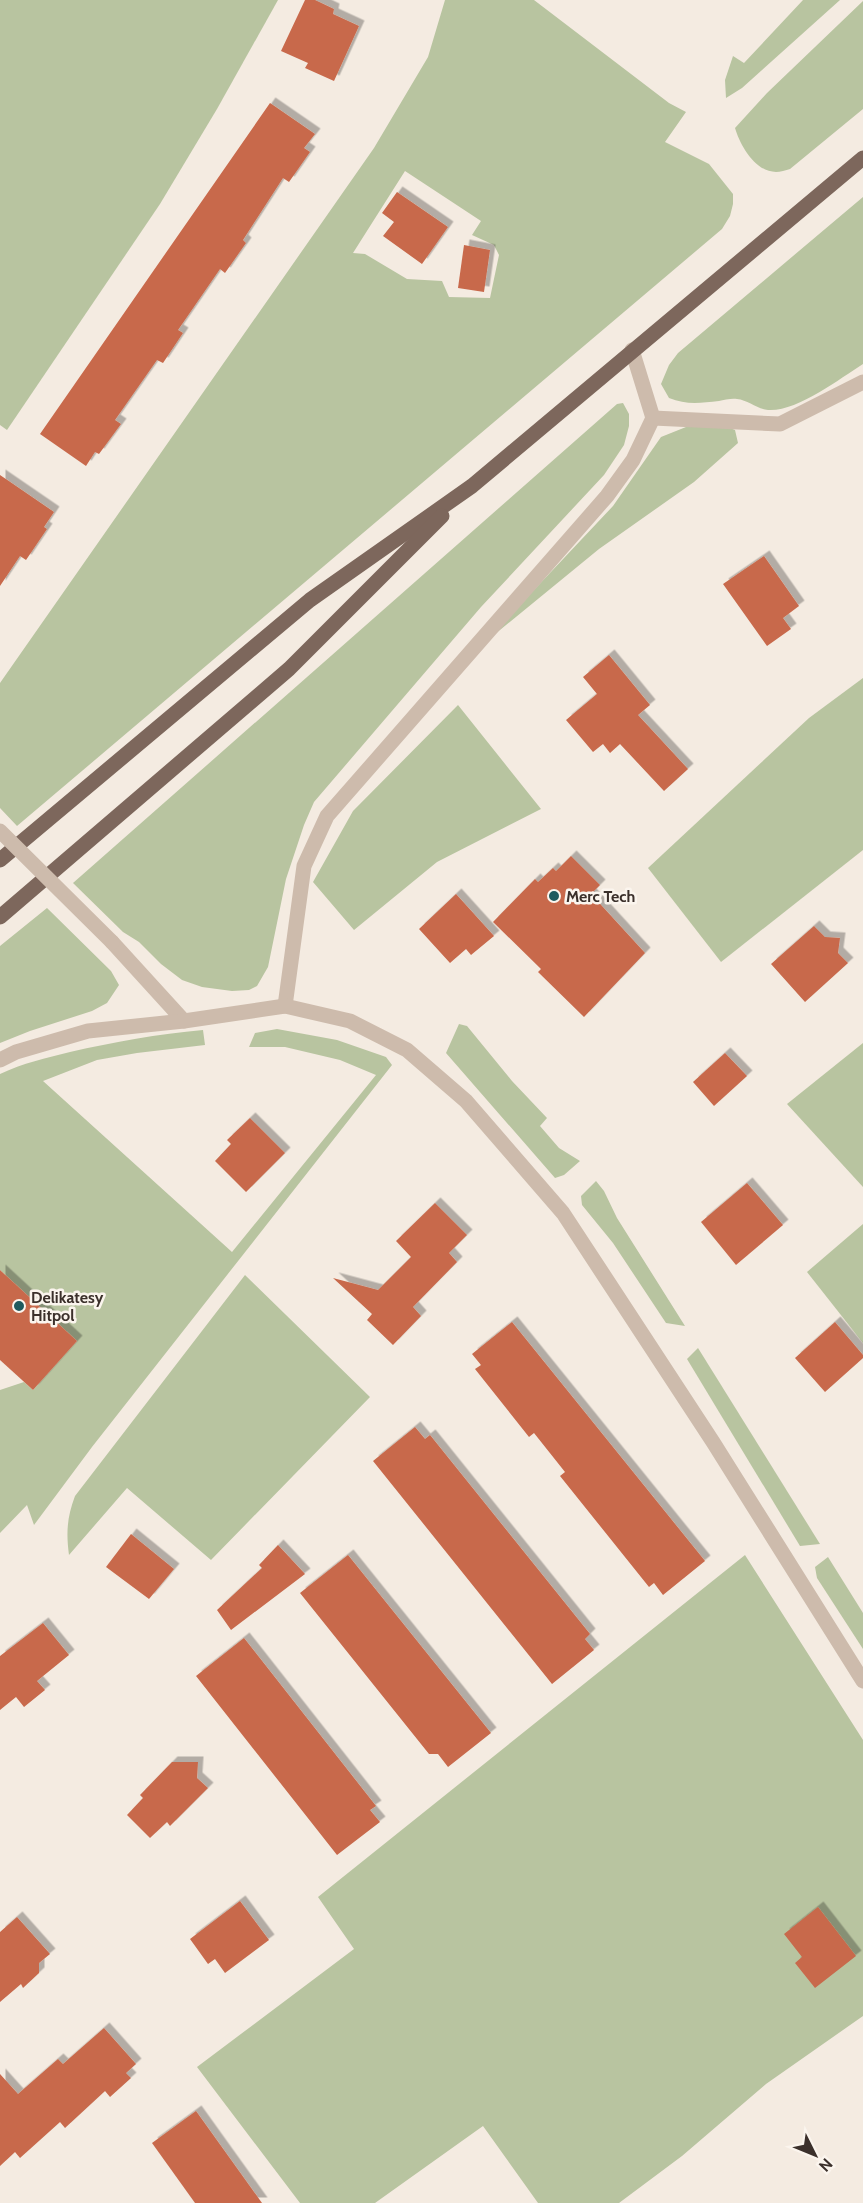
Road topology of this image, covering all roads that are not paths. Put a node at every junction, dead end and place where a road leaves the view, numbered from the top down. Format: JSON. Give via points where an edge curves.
{"nodes":[{"id":1,"x":863,"y":158,"type":"edge"},
{"id":2,"x":632,"y":350,"type":"junction"},
{"id":3,"x":863,"y":382,"type":"edge"},
{"id":4,"x":653,"y":418,"type":"junction"},
{"id":5,"x":471,"y":486,"type":"junction"},
{"id":6,"x":0,"y":831,"type":"edge"},
{"id":7,"x":0,"y":860,"type":"edge"},
{"id":8,"x":0,"y":917,"type":"edge"},
{"id":9,"x":285,"y":1006,"type":"junction"},
{"id":10,"x":184,"y":1021,"type":"junction"},
{"id":11,"x":0,"y":1060,"type":"edge"},
{"id":12,"x":863,"y":1681,"type":"edge"}],
"edges":[{"from":1,"to":2,"type":"main road"},
{"from":2,"to":4,"type":"street"},
{"from":2,"to":5,"type":"main road"},
{"from":3,"to":4,"type":"street","via":[[780,424]]},
{"from":4,"to":9,"type":"street","via":[[633,460],[607,496],[327,816],[304,866]]},
{"from":5,"to":7,"type":"main road","via":[[310,600]]},
{"from":5,"to":8,"type":"main road","via":[[289,669]]},
{"from":6,"to":10,"type":"street","bridge":true,"via":[[112,942]]},
{"from":9,"to":10,"type":"street"},
{"from":9,"to":12,"type":"street","via":[[350,1021],[407,1050],[466,1101],[563,1213]]},
{"from":10,"to":11,"type":"street","via":[[87,1031]]}]}
